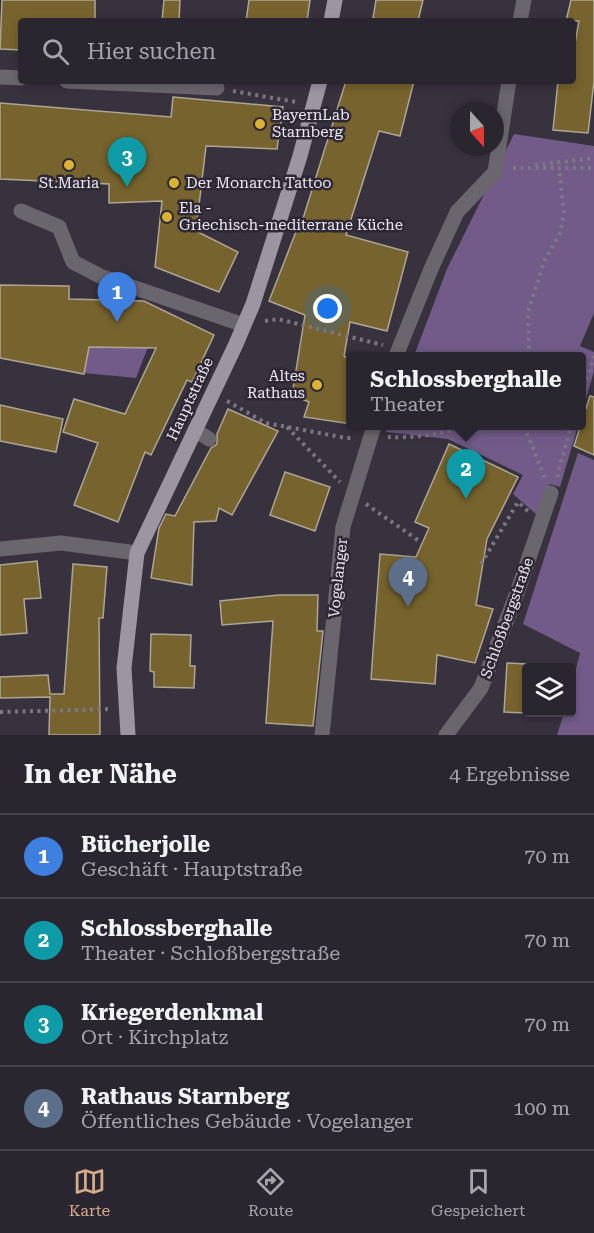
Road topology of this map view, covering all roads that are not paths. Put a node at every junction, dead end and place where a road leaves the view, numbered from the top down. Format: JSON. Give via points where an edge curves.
{"nodes":[{"id":1,"x":335,"y":0,"type":"edge"},
{"id":2,"x":524,"y":0,"type":"edge"},
{"id":3,"x":332,"y":18,"type":"edge"},
{"id":4,"x":521,"y":18,"type":"edge"},
{"id":5,"x":0,"y":77,"type":"edge"},
{"id":6,"x":18,"y":78,"type":"edge"},
{"id":7,"x":131,"y":84,"type":"edge"},
{"id":8,"x":319,"y":84,"type":"edge"},
{"id":9,"x":509,"y":84,"type":"edge"},
{"id":10,"x":217,"y":88,"type":"road end"},
{"id":11,"x":21,"y":211,"type":"dead end"},
{"id":12,"x":244,"y":325,"type":"junction"},
{"id":13,"x":390,"y":351,"type":"edge"},
{"id":14,"x":195,"y":430,"type":"junction"},
{"id":15,"x":373,"y":431,"type":"edge"},
{"id":16,"x":209,"y":439,"type":"dead end"},
{"id":17,"x":552,"y":490,"type":"road end"},
{"id":18,"x":0,"y":549,"type":"edge"},
{"id":19,"x":137,"y":553,"type":"junction"},
{"id":20,"x":128,"y":735,"type":"edge"},
{"id":21,"x":322,"y":735,"type":"edge"},
{"id":22,"x":446,"y":735,"type":"edge"}],
"edges":[{"from":1,"to":3,"type":"main road"},
{"from":2,"to":4,"type":"street"},
{"from":5,"to":6,"type":"street"},
{"from":7,"to":10,"type":"street"},
{"from":8,"to":12,"type":"main road","name":"Hauptstraße","via":[[300,156]]},
{"from":9,"to":13,"type":"street","via":[[495,172],[457,212]]},
{"from":11,"to":12,"type":"street","via":[[59,227],[73,262],[100,276]]},
{"from":12,"to":14,"type":"main road","name":"Hauptstraße"},
{"from":14,"to":16,"type":"street"},
{"from":14,"to":19,"type":"main road","name":"Hauptstraße"},
{"from":15,"to":21,"type":"street","name":"Vogelanger","via":[[343,527]]},
{"from":17,"to":22,"type":"street","name":"Schloßbergstraße","via":[[481,688]]},
{"from":18,"to":19,"type":"street","via":[[61,543]]},
{"from":19,"to":20,"type":"main road","name":"Hauptstraße","via":[[124,668]]}]}
